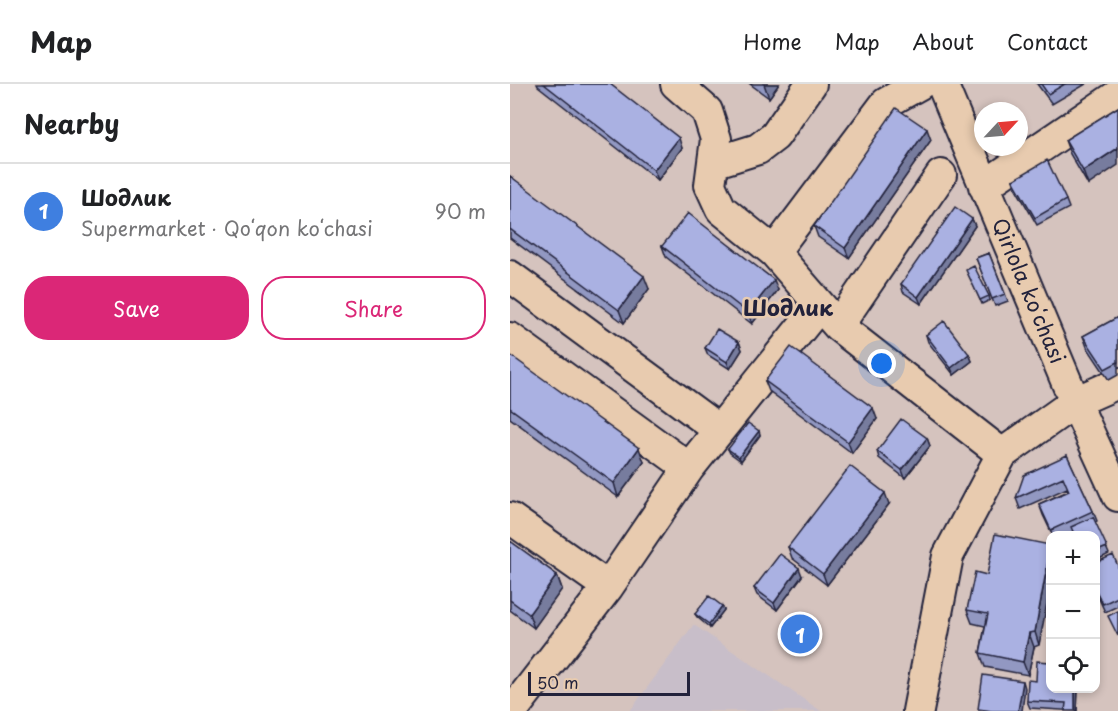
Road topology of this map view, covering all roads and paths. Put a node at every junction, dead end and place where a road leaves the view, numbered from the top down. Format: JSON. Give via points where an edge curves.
{"nodes":[{"id":1,"x":676,"y":84,"type":"edge"},
{"id":2,"x":811,"y":84,"type":"edge"},
{"id":3,"x":920,"y":84,"type":"edge"},
{"id":4,"x":942,"y":84,"type":"edge"},
{"id":5,"x":1118,"y":94,"type":"edge"},
{"id":6,"x":713,"y":163,"type":"junction"},
{"id":7,"x":941,"y":175,"type":"dead end"},
{"id":8,"x":984,"y":186,"type":"junction"},
{"id":9,"x":774,"y":252,"type":"junction"},
{"id":10,"x":510,"y":276,"type":"edge"},
{"id":11,"x":828,"y":316,"type":"junction"},
{"id":12,"x":510,"y":338,"type":"edge"},
{"id":13,"x":1118,"y":383,"type":"edge"},
{"id":14,"x":1075,"y":402,"type":"junction"},
{"id":15,"x":719,"y":430,"type":"junction"},
{"id":16,"x":1002,"y":454,"type":"junction"},
{"id":17,"x":689,"y":468,"type":"junction"},
{"id":18,"x":1118,"y":496,"type":"edge"},
{"id":19,"x":510,"y":518,"type":"edge"},
{"id":20,"x":608,"y":587,"type":"junction"},
{"id":21,"x":511,"y":711,"type":"edge"},
{"id":22,"x":918,"y":711,"type":"edge"}],
"edges":[{"from":1,"to":6,"type":"street","via":[[707,111],[716,139]]},
{"from":2,"to":6,"type":"street","via":[[775,136],[758,149]]},
{"from":3,"to":9,"type":"street","via":[[886,103]]},
{"from":4,"to":8,"type":"street","name":"Qirlola koʻchasi"},
{"from":5,"to":8,"type":"street"},
{"from":6,"to":9,"type":"street","via":[[710,185],[721,209]]},
{"from":7,"to":11,"type":"street"},
{"from":8,"to":14,"type":"street","name":"Qirlola koʻchasi"},
{"from":9,"to":11,"type":"street"},
{"from":10,"to":15,"type":"street"},
{"from":11,"to":15,"type":"street"},
{"from":11,"to":16,"type":"street"},
{"from":12,"to":17,"type":"street"},
{"from":13,"to":14,"type":"street"},
{"from":14,"to":16,"type":"street"},
{"from":14,"to":18,"type":"street","name":"Qirlola koʻchasi"},
{"from":15,"to":17,"type":"street"},
{"from":16,"to":22,"type":"street","via":[[948,556]]},
{"from":17,"to":20,"type":"street"},
{"from":19,"to":20,"type":"street"},
{"from":20,"to":21,"type":"street"}]}
